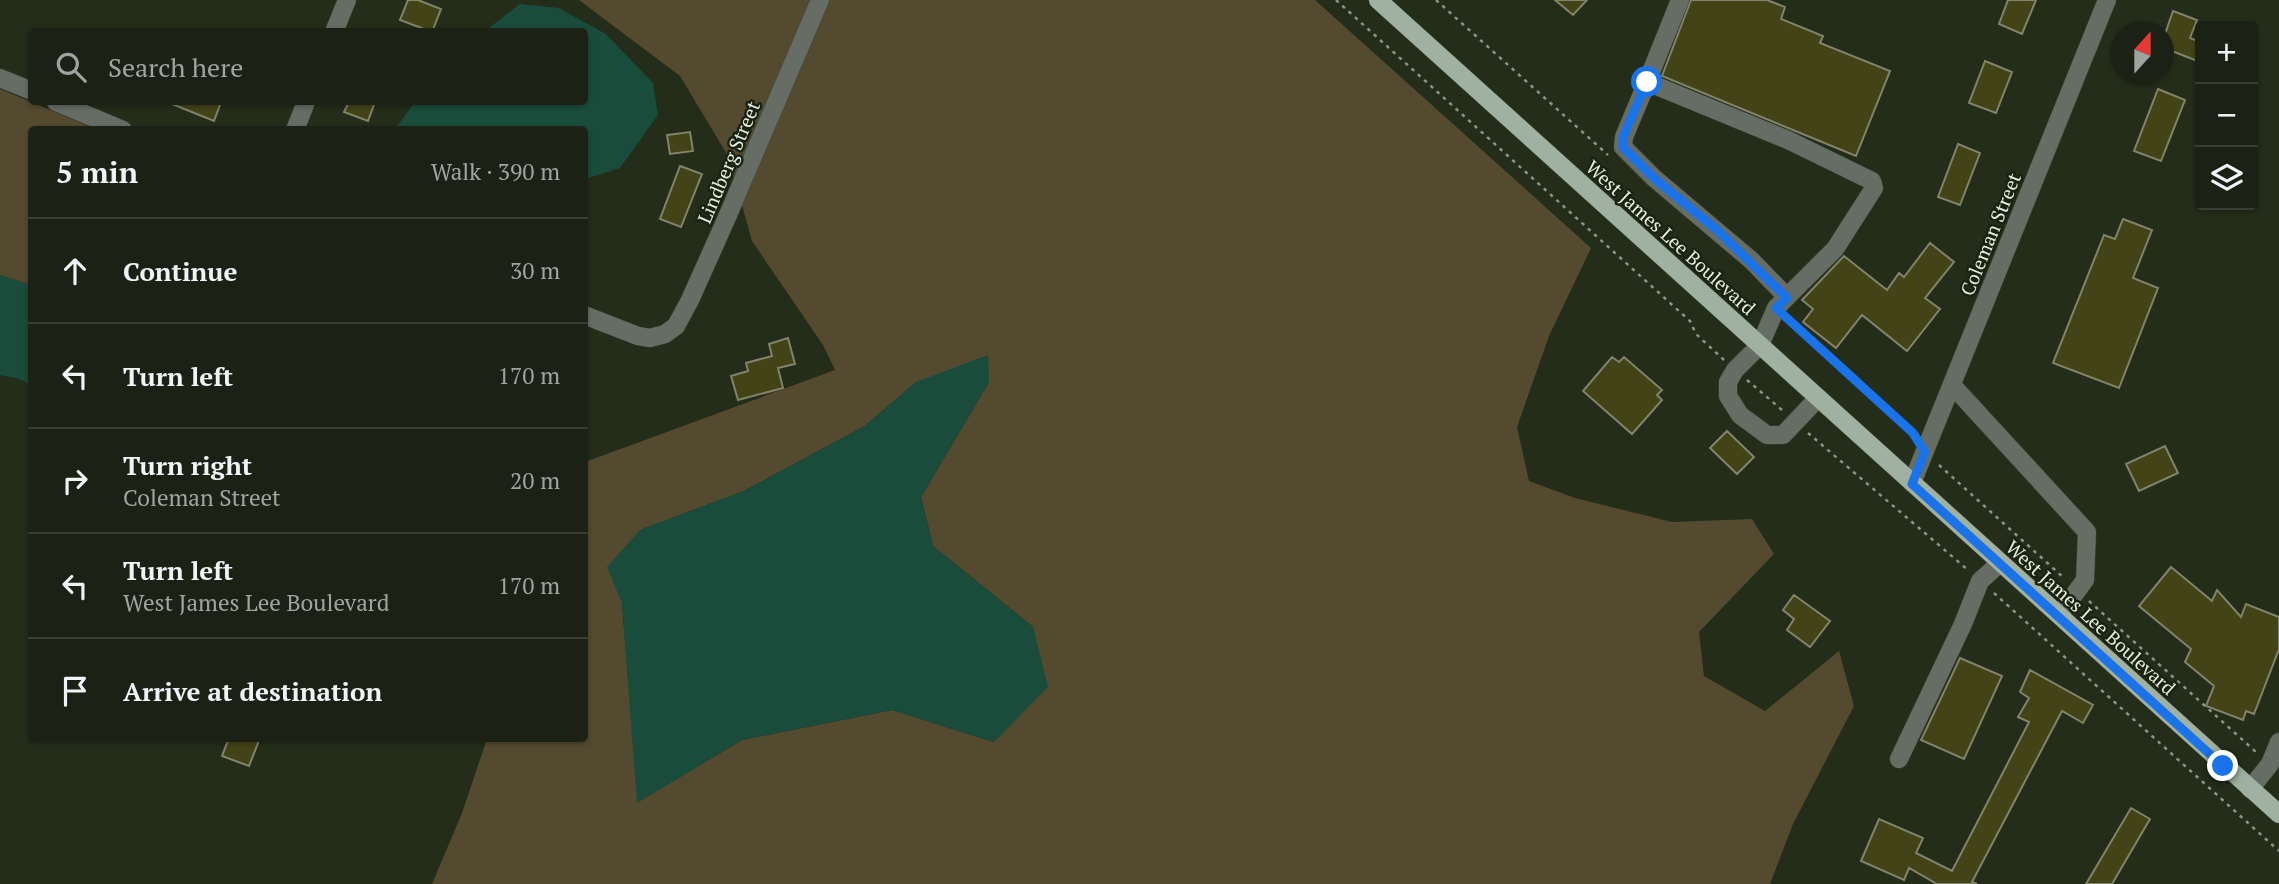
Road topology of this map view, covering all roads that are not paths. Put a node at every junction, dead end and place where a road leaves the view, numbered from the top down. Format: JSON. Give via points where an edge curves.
{"nodes":[{"id":1,"x":347,"y":0,"type":"edge"},
{"id":2,"x":820,"y":0,"type":"edge"},
{"id":3,"x":1378,"y":0,"type":"edge"},
{"id":4,"x":1680,"y":0,"type":"edge"},
{"id":5,"x":2107,"y":0,"type":"edge"},
{"id":6,"x":336,"y":28,"type":"edge"},
{"id":7,"x":0,"y":78,"type":"edge"},
{"id":8,"x":1647,"y":82,"type":"junction"},
{"id":9,"x":28,"y":89,"type":"edge"},
{"id":10,"x":63,"y":105,"type":"edge"},
{"id":11,"x":305,"y":105,"type":"edge"},
{"id":12,"x":113,"y":126,"type":"edge"},
{"id":13,"x":297,"y":126,"type":"edge"},
{"id":14,"x":1782,"y":303,"type":"junction"},
{"id":15,"x":588,"y":317,"type":"edge"},
{"id":16,"x":1760,"y":345,"type":"junction"},
{"id":17,"x":1952,"y":385,"type":"junction"},
{"id":18,"x":1818,"y":398,"type":"junction"},
{"id":19,"x":1912,"y":484,"type":"junction"},
{"id":20,"x":2000,"y":563,"type":"junction"},
{"id":21,"x":2059,"y":615,"type":"junction"},
{"id":22,"x":2279,"y":742,"type":"edge"},
{"id":23,"x":1899,"y":759,"type":"dead end"},
{"id":24,"x":2250,"y":789,"type":"junction"},
{"id":25,"x":2279,"y":814,"type":"edge"}],
"edges":[{"from":1,"to":6,"type":"street"},
{"from":2,"to":15,"type":"street","name":"Lindberg Street","via":[[676,326],[650,338]]},
{"from":3,"to":16,"type":"main road","name":"West James Lee Boulevard"},
{"from":4,"to":8,"type":"street"},
{"from":5,"to":17,"type":"street","name":"Coleman Street"},
{"from":7,"to":9,"type":"street"},
{"from":8,"to":14,"type":"street","via":[[1623,147],[1742,253]]},
{"from":8,"to":14,"type":"street","via":[[1788,140],[1872,181],[1874,188],[1835,248]]},
{"from":10,"to":12,"type":"street"},
{"from":11,"to":13,"type":"street"},
{"from":14,"to":16,"type":"street"},
{"from":16,"to":18,"type":"main road","name":"West James Lee Boulevard"},
{"from":16,"to":18,"type":"street","via":[[1728,382],[1728,396],[1740,415],[1768,435],[1783,435]]},
{"from":17,"to":19,"type":"street","name":"Coleman Street"},
{"from":17,"to":21,"type":"street","via":[[2087,532],[2085,580]]},
{"from":18,"to":19,"type":"main road","name":"West James Lee Boulevard"},
{"from":19,"to":20,"type":"main road","name":"West James Lee Boulevard"},
{"from":20,"to":21,"type":"main road","name":"West James Lee Boulevard"},
{"from":20,"to":23,"type":"street","via":[[1980,581]]},
{"from":21,"to":24,"type":"main road","name":"West James Lee Boulevard"},
{"from":22,"to":24,"type":"street","via":[[2270,765]]},
{"from":24,"to":25,"type":"main road","name":"West James Lee Boulevard"}]}
